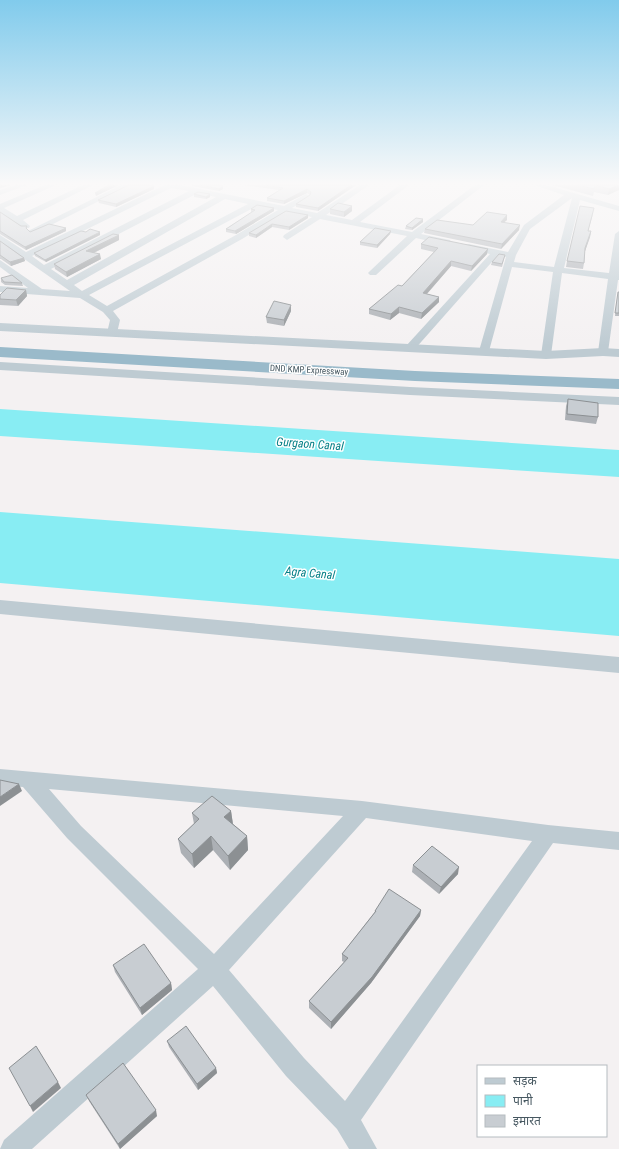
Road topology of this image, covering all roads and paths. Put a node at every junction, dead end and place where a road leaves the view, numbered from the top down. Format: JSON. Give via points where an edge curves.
{"nodes":[{"id":1,"x":1,"y":239,"type":"edge"},
{"id":2,"x":39,"y":239,"type":"edge"},
{"id":3,"x":103,"y":239,"type":"edge"},
{"id":4,"x":148,"y":239,"type":"edge"},
{"id":5,"x":189,"y":239,"type":"edge"},
{"id":6,"x":236,"y":239,"type":"edge"},
{"id":7,"x":410,"y":239,"type":"edge"},
{"id":8,"x":431,"y":239,"type":"edge"},
{"id":9,"x":521,"y":239,"type":"edge"},
{"id":10,"x":565,"y":239,"type":"edge"},
{"id":11,"x":619,"y":239,"type":"edge"},
{"id":12,"x":496,"y":252,"type":"junction"},
{"id":13,"x":26,"y":255,"type":"junction"},
{"id":14,"x":509,"y":260,"type":"junction"},
{"id":15,"x":0,"y":263,"type":"edge"},
{"id":16,"x":45,"y":268,"type":"junction"},
{"id":17,"x":558,"y":271,"type":"junction"},
{"id":18,"x":373,"y":273,"type":"dead end"},
{"id":19,"x":616,"y":277,"type":"edge"},
{"id":20,"x":68,"y":284,"type":"junction"},
{"id":21,"x":0,"y":289,"type":"edge"},
{"id":22,"x":38,"y":292,"type":"junction"},
{"id":23,"x":82,"y":295,"type":"junction"},
{"id":24,"x":107,"y":310,"type":"junction"},
{"id":25,"x":0,"y":327,"type":"edge"},
{"id":26,"x":112,"y":333,"type":"junction"},
{"id":27,"x":0,"y":340,"type":"edge"},
{"id":28,"x":410,"y":348,"type":"junction"},
{"id":29,"x":484,"y":351,"type":"junction"},
{"id":30,"x":0,"y":352,"type":"edge"},
{"id":31,"x":603,"y":352,"type":"junction"},
{"id":32,"x":619,"y":353,"type":"edge"},
{"id":33,"x":546,"y":354,"type":"junction"},
{"id":34,"x":0,"y":366,"type":"edge"},
{"id":35,"x":619,"y":370,"type":"edge"},
{"id":36,"x":619,"y":384,"type":"edge"},
{"id":37,"x":619,"y":401,"type":"edge"},
{"id":38,"x":0,"y":607,"type":"edge"},
{"id":39,"x":619,"y":665,"type":"edge"},
{"id":40,"x":0,"y":777,"type":"edge"},
{"id":41,"x":28,"y":780,"type":"junction"},
{"id":42,"x":362,"y":809,"type":"junction"},
{"id":43,"x":548,"y":834,"type":"junction"},
{"id":44,"x":619,"y":841,"type":"edge"},
{"id":45,"x":214,"y":970,"type":"junction"},
{"id":46,"x":346,"y":1120,"type":"junction"},
{"id":47,"x":13,"y":1149,"type":"edge"},
{"id":48,"x":364,"y":1149,"type":"edge"}],
"edges":[{"from":1,"to":13,"type":"street"},
{"from":2,"to":13,"type":"street"},
{"from":3,"to":16,"type":"street"},
{"from":4,"to":20,"type":"street"},
{"from":5,"to":23,"type":"street"},
{"from":6,"to":24,"type":"street"},
{"from":7,"to":18,"type":"street"},
{"from":8,"to":12,"type":"street"},
{"from":9,"to":14,"type":"street"},
{"from":10,"to":17,"type":"street"},
{"from":11,"to":19,"type":"street"},
{"from":12,"to":14,"type":"street"},
{"from":12,"to":28,"type":"street"},
{"from":13,"to":16,"type":"street"},
{"from":14,"to":17,"type":"street"},
{"from":14,"to":29,"type":"street"},
{"from":15,"to":22,"type":"street"},
{"from":16,"to":20,"type":"street"},
{"from":17,"to":19,"type":"street"},
{"from":17,"to":33,"type":"street"},
{"from":19,"to":31,"type":"street"},
{"from":20,"to":23,"type":"street"},
{"from":21,"to":22,"type":"street"},
{"from":22,"to":23,"type":"street"},
{"from":23,"to":24,"type":"street"},
{"from":24,"to":26,"type":"street","via":[[115,320]]},
{"from":25,"to":26,"type":"street"},
{"from":26,"to":28,"type":"street"},
{"from":27,"to":35,"type":"highway","name":"DND KMP Expressway","via":[[418,363]]},
{"from":28,"to":29,"type":"street"},
{"from":29,"to":33,"type":"street"},
{"from":30,"to":36,"type":"highway","name":"DND KMP Expressway","via":[[414,376]]},
{"from":31,"to":32,"type":"street"},
{"from":31,"to":33,"type":"street"},
{"from":34,"to":37,"type":"street"},
{"from":38,"to":39,"type":"street"},
{"from":40,"to":41,"type":"street"},
{"from":41,"to":42,"type":"street"},
{"from":41,"to":45,"type":"street","via":[[74,832]]},
{"from":42,"to":43,"type":"street"},
{"from":42,"to":45,"type":"street"},
{"from":43,"to":44,"type":"street"},
{"from":43,"to":46,"type":"street"},
{"from":45,"to":46,"type":"street","via":[[295,1067]]},
{"from":45,"to":47,"type":"street"},
{"from":46,"to":48,"type":"street"}]}
